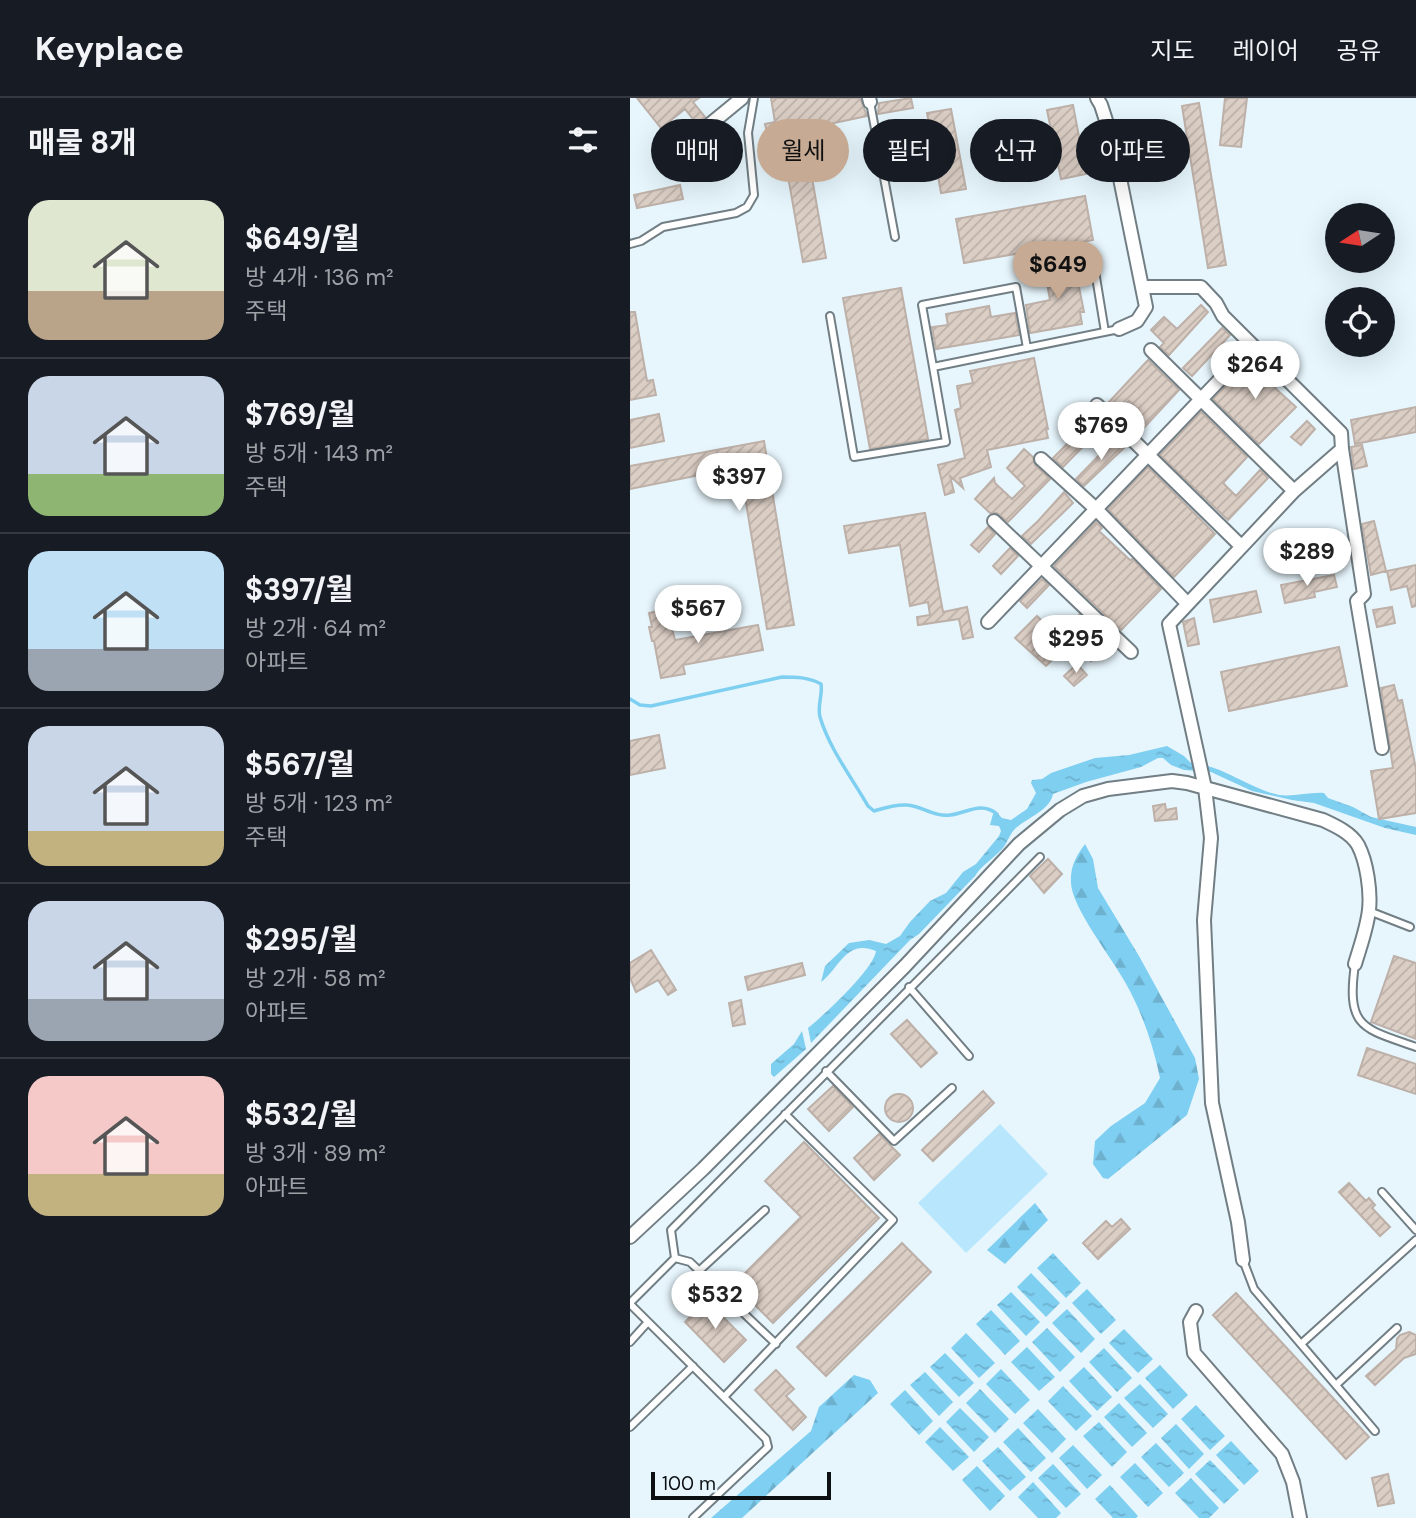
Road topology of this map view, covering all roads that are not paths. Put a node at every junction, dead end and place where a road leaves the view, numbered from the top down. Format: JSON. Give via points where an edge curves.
{"nodes":[{"id":1,"x":742,"y":98,"type":"edge"},
{"id":2,"x":754,"y":98,"type":"edge"},
{"id":3,"x":1097,"y":98,"type":"edge"},
{"id":4,"x":869,"y":100,"type":"edge"},
{"id":5,"x":716,"y":119,"type":"edge"},
{"id":6,"x":895,"y":237,"type":"dead end"},
{"id":7,"x":630,"y":244,"type":"edge"},
{"id":8,"x":1095,"y":271,"type":"dead end"},
{"id":9,"x":1143,"y":287,"type":"junction"},
{"id":10,"x":830,"y":316,"type":"dead end"},
{"id":11,"x":1119,"y":329,"type":"joint"},
{"id":12,"x":1105,"y":332,"type":"junction"},
{"id":13,"x":1252,"y":346,"type":"junction"},
{"id":14,"x":1027,"y":348,"type":"junction"},
{"id":15,"x":1151,"y":350,"type":"dead end"},
{"id":16,"x":933,"y":367,"type":"junction"},
{"id":17,"x":1201,"y":401,"type":"junction"},
{"id":18,"x":1097,"y":405,"type":"dead end"},
{"id":19,"x":1342,"y":449,"type":"junction"},
{"id":20,"x":1147,"y":455,"type":"junction"},
{"id":21,"x":1041,"y":459,"type":"dead end"},
{"id":22,"x":1294,"y":491,"type":"junction"},
{"id":23,"x":1096,"y":509,"type":"junction"},
{"id":24,"x":994,"y":522,"type":"dead end"},
{"id":25,"x":1241,"y":546,"type":"junction"},
{"id":26,"x":1043,"y":566,"type":"junction"},
{"id":27,"x":1187,"y":603,"type":"junction"},
{"id":28,"x":988,"y":622,"type":"dead end"},
{"id":29,"x":1131,"y":652,"type":"dead end"},
{"id":30,"x":1382,"y":748,"type":"dead end"},
{"id":31,"x":1205,"y":788,"type":"junction"},
{"id":32,"x":1040,"y":857,"type":"dead end"},
{"id":33,"x":1369,"y":912,"type":"junction"},
{"id":34,"x":1410,"y":927,"type":"dead end"},
{"id":35,"x":1355,"y":964,"type":"joint"},
{"id":36,"x":909,"y":987,"type":"junction"},
{"id":37,"x":1416,"y":1047,"type":"edge"},
{"id":38,"x":969,"y":1056,"type":"dead end"},
{"id":39,"x":826,"y":1071,"type":"junction"},
{"id":40,"x":952,"y":1088,"type":"dead end"},
{"id":41,"x":785,"y":1114,"type":"junction"},
{"id":42,"x":1382,"y":1192,"type":"dead end"},
{"id":43,"x":765,"y":1210,"type":"dead end"},
{"id":44,"x":1416,"y":1230,"type":"edge"},
{"id":45,"x":630,"y":1237,"type":"edge"},
{"id":46,"x":1416,"y":1240,"type":"edge"},
{"id":47,"x":675,"y":1258,"type":"junction"},
{"id":48,"x":1243,"y":1261,"type":"joint"},
{"id":49,"x":699,"y":1271,"type":"junction"},
{"id":50,"x":630,"y":1304,"type":"edge"},
{"id":51,"x":1196,"y":1311,"type":"dead end"},
{"id":52,"x":648,"y":1322,"type":"junction"},
{"id":53,"x":1397,"y":1328,"type":"dead end"},
{"id":54,"x":630,"y":1342,"type":"edge"},
{"id":55,"x":776,"y":1344,"type":"junction"},
{"id":56,"x":1301,"y":1344,"type":"junction"},
{"id":57,"x":693,"y":1366,"type":"junction"},
{"id":58,"x":1336,"y":1385,"type":"junction"},
{"id":59,"x":724,"y":1397,"type":"junction"},
{"id":60,"x":630,"y":1427,"type":"edge"},
{"id":61,"x":1375,"y":1431,"type":"dead end"},
{"id":62,"x":693,"y":1518,"type":"edge"},
{"id":63,"x":1300,"y":1518,"type":"edge"}],
"edges":[{"from":1,"to":5,"type":"street"},
{"from":2,"to":7,"type":"lane","via":[[748,132],[754,195],[747,207],[663,227]]},
{"from":3,"to":9,"type":"street","via":[[1112,139]]},
{"from":4,"to":6,"type":"lane"},
{"from":8,"to":12,"type":"lane"},
{"from":9,"to":11,"type":"street","via":[[1146,307],[1137,321]]},
{"from":9,"to":13,"type":"street","via":[[1201,287]]},
{"from":10,"to":16,"type":"lane","via":[[854,457],[946,442]]},
{"from":11,"to":12,"type":"lane"},
{"from":12,"to":14,"type":"lane"},
{"from":13,"to":17,"type":"street"},
{"from":13,"to":19,"type":"street","via":[[1341,433]]},
{"from":14,"to":16,"type":"lane"},
{"from":14,"to":16,"type":"lane","via":[[1016,287],[922,305]]},
{"from":15,"to":17,"type":"street"},
{"from":17,"to":20,"type":"street"},
{"from":17,"to":22,"type":"street"},
{"from":18,"to":20,"type":"street"},
{"from":19,"to":22,"type":"street"},
{"from":19,"to":30,"type":"street","via":[[1364,594],[1357,601]]},
{"from":20,"to":23,"type":"street"},
{"from":20,"to":25,"type":"street"},
{"from":21,"to":23,"type":"street"},
{"from":22,"to":25,"type":"street"},
{"from":23,"to":26,"type":"street"},
{"from":23,"to":27,"type":"street"},
{"from":24,"to":26,"type":"street"},
{"from":25,"to":27,"type":"street"},
{"from":26,"to":28,"type":"street"},
{"from":26,"to":29,"type":"street"},
{"from":27,"to":31,"type":"street","via":[[1170,624]]},
{"from":31,"to":33,"type":"street","via":[[1342,829],[1358,844]]},
{"from":31,"to":45,"type":"street","via":[[1172,781],[1108,789],[1083,796],[1060,810],[1018,844],[905,967]]},
{"from":31,"to":48,"type":"street","via":[[1211,838],[1204,920],[1212,1103]]},
{"from":32,"to":36,"type":"lane"},
{"from":33,"to":34,"type":"lane"},
{"from":33,"to":35,"type":"street"},
{"from":35,"to":37,"type":"lane","via":[[1359,1021],[1369,1030]]},
{"from":36,"to":38,"type":"lane"},
{"from":36,"to":39,"type":"lane"},
{"from":39,"to":40,"type":"lane","via":[[894,1141]]},
{"from":39,"to":41,"type":"lane"},
{"from":41,"to":47,"type":"lane","via":[[671,1230]]},
{"from":41,"to":55,"type":"lane","via":[[893,1220]]},
{"from":42,"to":44,"type":"lane"},
{"from":43,"to":49,"type":"lane"},
{"from":46,"to":56,"type":"lane"},
{"from":47,"to":49,"type":"lane","via":[[690,1262]]},
{"from":47,"to":50,"type":"lane"},
{"from":48,"to":56,"type":"lane","via":[[1254,1289]]},
{"from":49,"to":55,"type":"lane"},
{"from":50,"to":52,"type":"lane"},
{"from":51,"to":63,"type":"street","via":[[1190,1322],[1194,1353],[1282,1454]]},
{"from":52,"to":54,"type":"lane"},
{"from":52,"to":57,"type":"lane"},
{"from":53,"to":58,"type":"lane"},
{"from":55,"to":59,"type":"lane"},
{"from":56,"to":58,"type":"lane"},
{"from":57,"to":59,"type":"lane"},
{"from":57,"to":60,"type":"lane"},
{"from":58,"to":61,"type":"lane"},
{"from":59,"to":62,"type":"lane","via":[[766,1439],[768,1447]]}]}
